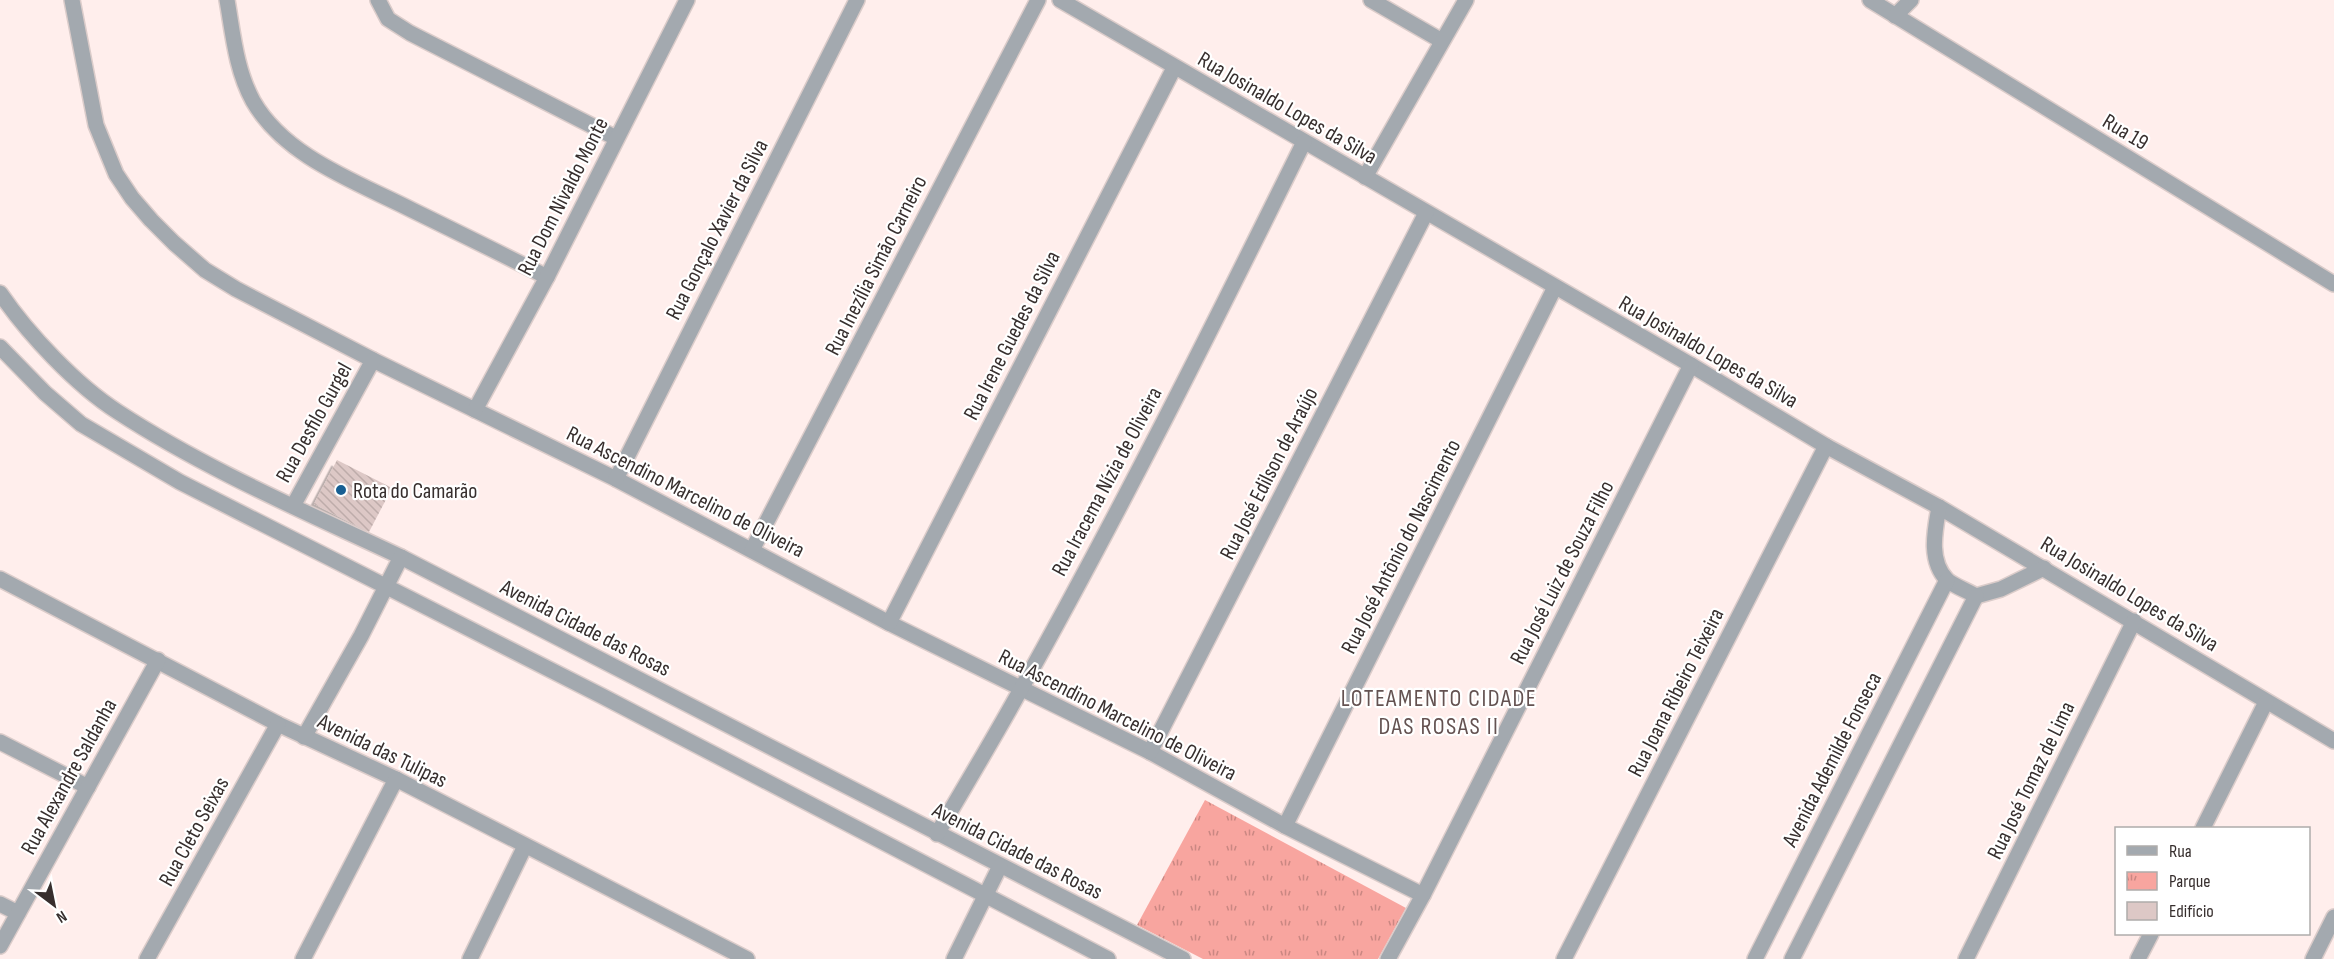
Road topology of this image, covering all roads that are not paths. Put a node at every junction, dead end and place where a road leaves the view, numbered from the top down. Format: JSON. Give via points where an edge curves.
{"nodes":[{"id":1,"x":72,"y":0,"type":"edge"},
{"id":2,"x":227,"y":0,"type":"edge"},
{"id":3,"x":378,"y":0,"type":"edge"},
{"id":4,"x":686,"y":0,"type":"edge"},
{"id":5,"x":857,"y":0,"type":"edge"},
{"id":6,"x":1038,"y":0,"type":"edge"},
{"id":7,"x":1060,"y":0,"type":"edge"},
{"id":8,"x":1371,"y":0,"type":"edge"},
{"id":9,"x":1466,"y":0,"type":"edge"},
{"id":10,"x":1870,"y":0,"type":"edge"},
{"id":11,"x":1911,"y":0,"type":"edge"},
{"id":12,"x":1895,"y":16,"type":"junction"},
{"id":13,"x":1442,"y":41,"type":"junction"},
{"id":14,"x":1174,"y":68,"type":"junction"},
{"id":15,"x":616,"y":138,"type":"junction"},
{"id":16,"x":1304,"y":142,"type":"junction"},
{"id":17,"x":1365,"y":177,"type":"junction"},
{"id":18,"x":1426,"y":213,"type":"junction"},
{"id":19,"x":547,"y":277,"type":"junction"},
{"id":20,"x":2334,"y":284,"type":"edge"},
{"id":21,"x":1555,"y":287,"type":"junction"},
{"id":22,"x":0,"y":293,"type":"edge"},
{"id":23,"x":0,"y":347,"type":"edge"},
{"id":24,"x":373,"y":360,"type":"junction"},
{"id":25,"x":1691,"y":365,"type":"junction"},
{"id":26,"x":475,"y":410,"type":"junction"},
{"id":27,"x":1826,"y":446,"type":"junction"},
{"id":28,"x":616,"y":479,"type":"junction"},
{"id":29,"x":293,"y":506,"type":"junction"},
{"id":30,"x":1939,"y":507,"type":"junction"},
{"id":31,"x":752,"y":550,"type":"junction"},
{"id":32,"x":401,"y":557,"type":"junction"},
{"id":33,"x":2044,"y":568,"type":"junction"},
{"id":34,"x":0,"y":579,"type":"edge"},
{"id":35,"x":1947,"y":580,"type":"junction"},
{"id":36,"x":386,"y":588,"type":"junction"},
{"id":37,"x":1976,"y":596,"type":"junction"},
{"id":38,"x":2134,"y":621,"type":"junction"},
{"id":39,"x":889,"y":623,"type":"junction"},
{"id":40,"x":158,"y":660,"type":"junction"},
{"id":41,"x":1021,"y":689,"type":"junction"},
{"id":42,"x":2266,"y":702,"type":"junction"},
{"id":43,"x":278,"y":724,"type":"junction"},
{"id":44,"x":304,"y":737,"type":"junction"},
{"id":45,"x":2334,"y":741,"type":"edge"},
{"id":46,"x":0,"y":742,"type":"edge"},
{"id":47,"x":1150,"y":752,"type":"junction"},
{"id":48,"x":396,"y":780,"type":"junction"},
{"id":49,"x":88,"y":787,"type":"junction"},
{"id":50,"x":1285,"y":826,"type":"junction"},
{"id":51,"x":2204,"y":827,"type":"edge"},
{"id":52,"x":937,"y":834,"type":"junction"},
{"id":53,"x":525,"y":846,"type":"junction"},
{"id":54,"x":1000,"y":866,"type":"junction"},
{"id":55,"x":1424,"y":895,"type":"junction"},
{"id":56,"x":984,"y":896,"type":"junction"},
{"id":57,"x":0,"y":904,"type":"edge"},
{"id":58,"x":18,"y":913,"type":"junction"},
{"id":59,"x":2334,"y":917,"type":"edge"},
{"id":60,"x":2150,"y":935,"type":"edge"},
{"id":61,"x":0,"y":946,"type":"edge"},
{"id":62,"x":147,"y":959,"type":"edge"},
{"id":63,"x":303,"y":959,"type":"edge"},
{"id":64,"x":470,"y":959,"type":"edge"},
{"id":65,"x":747,"y":959,"type":"edge"},
{"id":66,"x":954,"y":959,"type":"edge"},
{"id":67,"x":1108,"y":959,"type":"edge"},
{"id":68,"x":1183,"y":959,"type":"edge"},
{"id":69,"x":1388,"y":959,"type":"edge"},
{"id":70,"x":1564,"y":959,"type":"edge"},
{"id":71,"x":1755,"y":959,"type":"edge"},
{"id":72,"x":1792,"y":959,"type":"edge"},
{"id":73,"x":1966,"y":959,"type":"edge"},
{"id":74,"x":2138,"y":959,"type":"edge"},
{"id":75,"x":2313,"y":959,"type":"edge"}],
"edges":[{"from":1,"to":24,"type":"street","name":"Rua Ascendino Marcelino de Oliveira","via":[[96,125],[116,174],[132,198],[205,270]]},
{"from":2,"to":19,"type":"street","via":[[236,53],[247,87],[254,102],[285,138],[348,178]]},
{"from":3,"to":15,"type":"street","via":[[388,20],[410,33]]},
{"from":4,"to":15,"type":"street","name":"Rua Dom Nivaldo Monte"},
{"from":5,"to":28,"type":"street","name":"Rua Gonçalo Xavier da Silva"},
{"from":6,"to":31,"type":"street","name":"Rua Inezília Simão Carneiro"},
{"from":7,"to":14,"type":"street","name":"Rua Josinaldo Lopes da Silva"},
{"from":8,"to":13,"type":"street"},
{"from":9,"to":13,"type":"street"},
{"from":10,"to":12,"type":"street","name":"Rua 19"},
{"from":11,"to":12,"type":"street"},
{"from":12,"to":20,"type":"street","name":"Rua 19"},
{"from":13,"to":17,"type":"street"},
{"from":14,"to":16,"type":"street","name":"Rua Josinaldo Lopes da Silva"},
{"from":14,"to":39,"type":"street","name":"Rua Irene Guedes da Silva"},
{"from":15,"to":19,"type":"street","name":"Rua Dom Nivaldo Monte"},
{"from":16,"to":17,"type":"street","name":"Rua Josinaldo Lopes da Silva"},
{"from":16,"to":41,"type":"street","name":"Rua Iracema Nízia de Oliveira","via":[[1202,347]]},
{"from":17,"to":18,"type":"street","name":"Rua Josinaldo Lopes da Silva"},
{"from":18,"to":21,"type":"street","name":"Rua Josinaldo Lopes da Silva"},
{"from":18,"to":47,"type":"street","name":"Rua José Edilson de Araújo"},
{"from":19,"to":26,"type":"street","name":"Rua Dom Nivaldo Monte"},
{"from":21,"to":25,"type":"street","name":"Rua Josinaldo Lopes da Silva"},
{"from":21,"to":50,"type":"street","name":"Rua José Antônio do Nascimento"},
{"from":22,"to":29,"type":"street","name":"Avenida Cidade das Rosas","via":[[57,360],[117,411],[207,463]]},
{"from":23,"to":36,"type":"street","via":[[81,424],[180,482]]},
{"from":24,"to":26,"type":"street","name":"Rua Ascendino Marcelino de Oliveira"},
{"from":24,"to":29,"type":"street","name":"Rua Desfilo Gurgel"},
{"from":25,"to":27,"type":"street","name":"Rua Josinaldo Lopes da Silva"},
{"from":25,"to":55,"type":"street","name":"Rua José Luiz de Souza Filho"},
{"from":26,"to":28,"type":"street","name":"Rua Ascendino Marcelino de Oliveira"},
{"from":27,"to":30,"type":"street","name":"Rua Josinaldo Lopes da Silva"},
{"from":27,"to":70,"type":"street","name":"Rua Joana Ribeiro Teixeira"},
{"from":28,"to":31,"type":"street","name":"Rua Ascendino Marcelino de Oliveira"},
{"from":29,"to":32,"type":"street","name":"Avenida Cidade das Rosas"},
{"from":30,"to":33,"type":"street","name":"Rua Josinaldo Lopes da Silva"},
{"from":30,"to":35,"type":"street","via":[[1934,548]]},
{"from":31,"to":39,"type":"street","name":"Rua Ascendino Marcelino de Oliveira"},
{"from":32,"to":36,"type":"street"},
{"from":32,"to":52,"type":"street","name":"Avenida Cidade das Rosas"},
{"from":33,"to":37,"type":"street","via":[[2001,589]]},
{"from":33,"to":38,"type":"street","name":"Rua Josinaldo Lopes da Silva"},
{"from":34,"to":40,"type":"street","name":"Avenida das Tulipas"},
{"from":35,"to":37,"type":"street"},
{"from":35,"to":71,"type":"street","name":"Avenida Ademilde Fonseca"},
{"from":36,"to":44,"type":"street"},
{"from":36,"to":56,"type":"street"},
{"from":37,"to":72,"type":"street"},
{"from":38,"to":42,"type":"street","name":"Rua Josinaldo Lopes da Silva"},
{"from":38,"to":73,"type":"street","name":"Rua José Tomaz de Lima"},
{"from":39,"to":41,"type":"street","name":"Rua Ascendino Marcelino de Oliveira"},
{"from":40,"to":43,"type":"street","name":"Avenida das Tulipas"},
{"from":40,"to":49,"type":"street","name":"Rua Alexandre Saldanha"},
{"from":41,"to":47,"type":"street","name":"Rua Ascendino Marcelino de Oliveira"},
{"from":41,"to":52,"type":"street","name":"Rua Iracema Nízia de Oliveira"},
{"from":42,"to":45,"type":"street","name":"Rua Josinaldo Lopes da Silva"},
{"from":42,"to":51,"type":"street"},
{"from":43,"to":44,"type":"street","name":"Avenida das Tulipas"},
{"from":43,"to":62,"type":"street","name":"Rua Cleto Seixas"},
{"from":44,"to":48,"type":"street","name":"Avenida das Tulipas"},
{"from":46,"to":49,"type":"street"},
{"from":47,"to":50,"type":"street","name":"Rua Ascendino Marcelino de Oliveira"},
{"from":48,"to":53,"type":"street","name":"Avenida das Tulipas"},
{"from":48,"to":63,"type":"street"},
{"from":49,"to":58,"type":"street","name":"Rua Alexandre Saldanha"},
{"from":50,"to":55,"type":"street","name":"Rua Ascendino Marcelino de Oliveira"},
{"from":52,"to":54,"type":"street","name":"Avenida Cidade das Rosas"},
{"from":53,"to":64,"type":"street"},
{"from":53,"to":65,"type":"street","name":"Avenida das Tulipas"},
{"from":54,"to":56,"type":"street"},
{"from":54,"to":68,"type":"street","name":"Avenida Cidade das Rosas"},
{"from":55,"to":69,"type":"street","name":"Rua José Luiz de Souza Filho"},
{"from":56,"to":66,"type":"street"},
{"from":56,"to":67,"type":"street"},
{"from":57,"to":58,"type":"street"},
{"from":58,"to":61,"type":"street","name":"Rua Alexandre Saldanha"},
{"from":59,"to":75,"type":"street"},
{"from":60,"to":74,"type":"street"}]}
